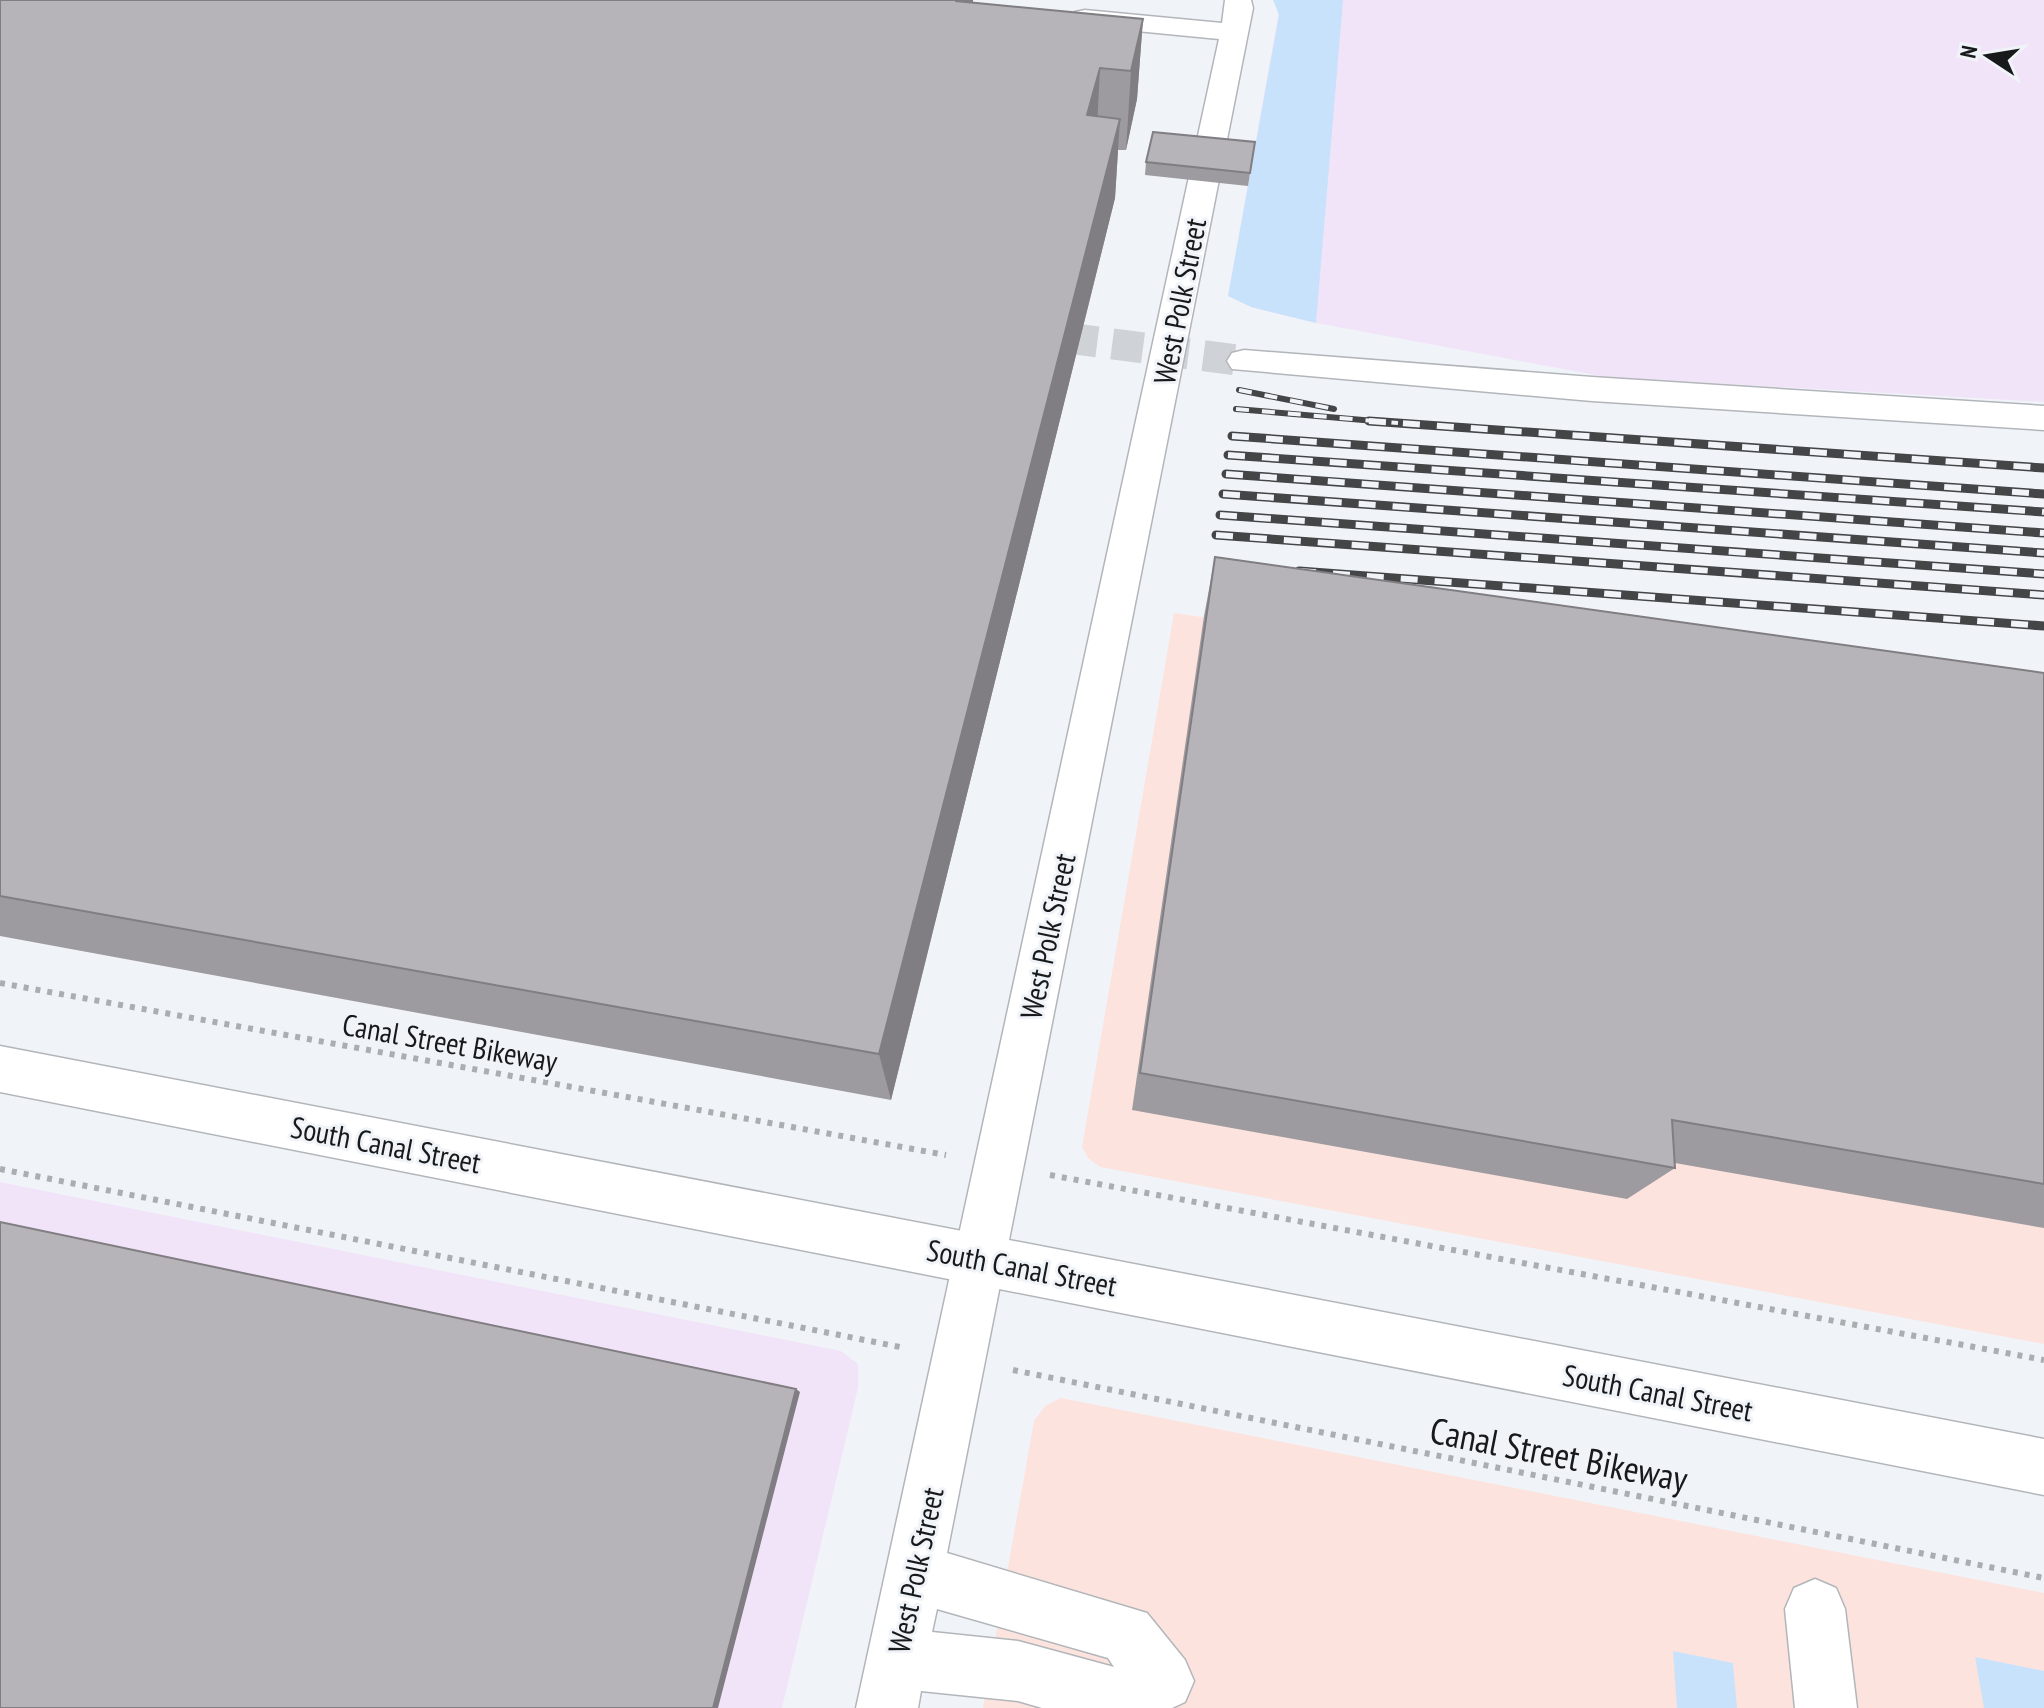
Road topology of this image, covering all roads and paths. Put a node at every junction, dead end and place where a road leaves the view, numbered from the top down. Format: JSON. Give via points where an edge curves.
{"nodes":[{"id":1,"x":1238,"y":0,"type":"edge"},
{"id":2,"x":1062,"y":15,"type":"edge"},
{"id":3,"x":1234,"y":32,"type":"junction"},
{"id":4,"x":1244,"y":361,"type":"tunnel mouth"},
{"id":5,"x":2044,"y":418,"type":"edge"},
{"id":6,"x":0,"y":983,"type":"edge"},
{"id":7,"x":0,"y":1069,"type":"edge"},
{"id":8,"x":893,"y":1145,"type":"dead end"},
{"id":9,"x":0,"y":1169,"type":"edge"},
{"id":10,"x":1097,"y":1184,"type":"dead end"},
{"id":11,"x":978,"y":1258,"type":"junction"},
{"id":12,"x":845,"y":1337,"type":"dead end"},
{"id":13,"x":2044,"y":1360,"type":"edge"},
{"id":14,"x":1064,"y":1380,"type":"dead end"},
{"id":15,"x":2044,"y":1467,"type":"edge"},
{"id":16,"x":915,"y":1573,"type":"junction"},
{"id":17,"x":2044,"y":1578,"type":"edge"},
{"id":18,"x":1815,"y":1609,"type":"dead end"},
{"id":19,"x":892,"y":1684,"type":"edge"},
{"id":20,"x":1826,"y":1708,"type":"edge"}],
"edges":[{"from":1,"to":3,"type":"street","name":"West Polk Street"},
{"from":2,"to":3,"type":"street"},
{"from":3,"to":11,"type":"street","name":"West Polk Street"},
{"from":4,"to":5,"type":"street"},
{"from":6,"to":8,"type":"path","name":"Canal Street Bikeway"},
{"from":7,"to":11,"type":"street","name":"South Canal Street"},
{"from":9,"to":12,"type":"path"},
{"from":10,"to":13,"type":"path"},
{"from":11,"to":15,"type":"street","name":"South Canal Street"},
{"from":11,"to":16,"type":"street","name":"West Polk Street"},
{"from":14,"to":17,"type":"path","name":"Canal Street Bikeway"},
{"from":16,"to":19,"type":"street","name":"West Polk Street"},
{"from":16,"to":19,"type":"street","via":[[1126,1634],[1164,1681],[1116,1698],[1018,1671]]},
{"from":18,"to":20,"type":"street"}]}
